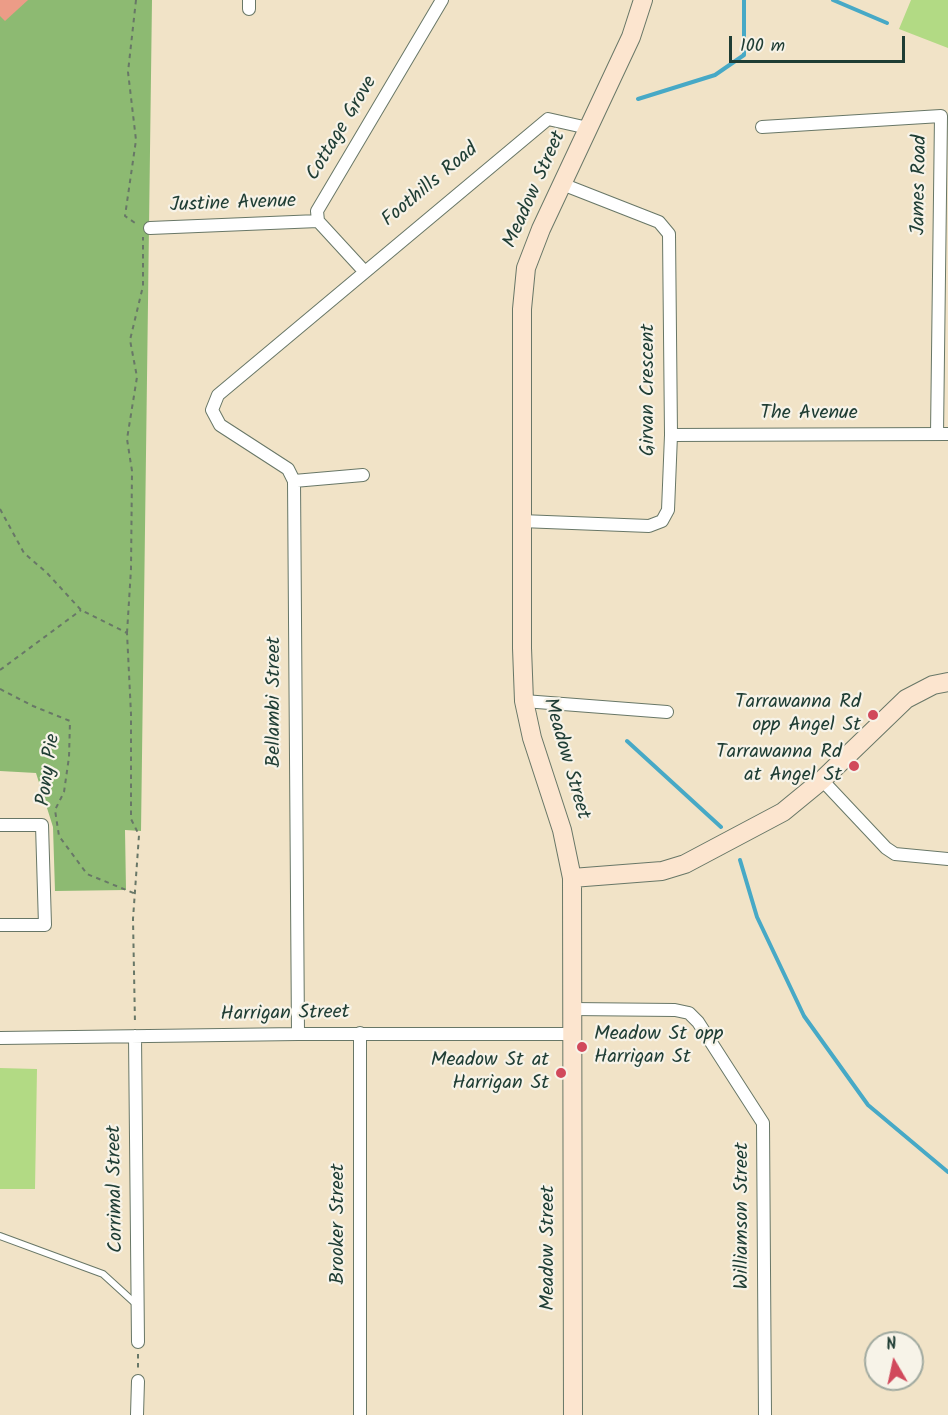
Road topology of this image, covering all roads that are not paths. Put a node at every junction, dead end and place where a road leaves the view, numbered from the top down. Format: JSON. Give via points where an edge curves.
{"nodes":[{"id":1,"x":442,"y":0,"type":"edge"},
{"id":2,"x":643,"y":0,"type":"edge"},
{"id":3,"x":762,"y":127,"type":"dead end"},
{"id":4,"x":588,"y":128,"type":"junction"},
{"id":5,"x":562,"y":184,"type":"junction"},
{"id":6,"x":318,"y":221,"type":"junction"},
{"id":7,"x":150,"y":228,"type":"dead end"},
{"id":8,"x":364,"y":271,"type":"junction"},
{"id":9,"x":942,"y":434,"type":"edge"},
{"id":10,"x":671,"y":435,"type":"junction"},
{"id":11,"x":363,"y":475,"type":"dead end"},
{"id":12,"x":294,"y":481,"type":"junction"},
{"id":13,"x":521,"y":521,"type":"junction"},
{"id":14,"x":948,"y":682,"type":"edge"},
{"id":15,"x":524,"y":701,"type":"junction"},
{"id":16,"x":667,"y":712,"type":"dead end"},
{"id":17,"x":822,"y":780,"type":"junction"},
{"id":18,"x":0,"y":825,"type":"edge"},
{"id":19,"x":948,"y":859,"type":"edge"},
{"id":20,"x":572,"y":878,"type":"junction"},
{"id":21,"x":0,"y":925,"type":"edge"},
{"id":22,"x":571,"y":1009,"type":"junction"},
{"id":23,"x":360,"y":1033,"type":"junction"},
{"id":24,"x":298,"y":1034,"type":"junction"},
{"id":25,"x":571,"y":1034,"type":"junction"},
{"id":26,"x":135,"y":1036,"type":"junction"},
{"id":27,"x":0,"y":1038,"type":"edge"},
{"id":28,"x":0,"y":1236,"type":"edge"},
{"id":29,"x":138,"y":1305,"type":"junction"},
{"id":30,"x":138,"y":1342,"type":"road end"},
{"id":31,"x":138,"y":1381,"type":"road end"},
{"id":32,"x":137,"y":1415,"type":"edge"},
{"id":33,"x":360,"y":1415,"type":"edge"},
{"id":34,"x":573,"y":1415,"type":"edge"},
{"id":35,"x":765,"y":1415,"type":"edge"}],
"edges":[{"from":1,"to":6,"type":"street","name":"Cottage Grove","via":[[317,211]]},
{"from":2,"to":4,"type":"main road","via":[[631,37]]},
{"from":3,"to":9,"type":"street","name":"James Road","via":[[941,116]]},
{"from":4,"to":5,"type":"main road","name":"Meadow Street"},
{"from":4,"to":8,"type":"street","name":"Foothills Road","via":[[548,119]]},
{"from":5,"to":10,"type":"street","name":"Girvan Crescent","via":[[659,222],[669,234]]},
{"from":5,"to":13,"type":"main road","name":"Meadow Street","via":[[526,268],[522,309]]},
{"from":6,"to":7,"type":"street","name":"Justine Avenue"},
{"from":6,"to":8,"type":"street"},
{"from":8,"to":12,"type":"street","name":"Foothills Road","via":[[218,395],[213,410],[220,425],[288,469]]},
{"from":9,"to":10,"type":"street","name":"The Avenue"},
{"from":10,"to":13,"type":"street","name":"Girvan Crescent","via":[[668,510],[662,521],[649,526]]},
{"from":11,"to":12,"type":"street"},
{"from":12,"to":24,"type":"street","name":"Bellambi Street"},
{"from":13,"to":15,"type":"main road","name":"Meadow Street"},
{"from":14,"to":17,"type":"main road","via":[[906,699]]},
{"from":15,"to":16,"type":"street"},
{"from":15,"to":20,"type":"main road","name":"Meadow Street"},
{"from":17,"to":19,"type":"street","via":[[895,854]]},
{"from":17,"to":20,"type":"main road","via":[[783,812],[685,864],[662,871]]},
{"from":18,"to":21,"type":"street","via":[[42,825],[45,925]]},
{"from":20,"to":22,"type":"main road","name":"Meadow Street"},
{"from":22,"to":25,"type":"main road","name":"Meadow Street"},
{"from":22,"to":35,"type":"street","name":"Williamson Street","via":[[689,1013],[763,1123]]},
{"from":23,"to":24,"type":"street","name":"Harrigan Street"},
{"from":23,"to":25,"type":"street","name":"Harrigan Street"},
{"from":23,"to":33,"type":"street","name":"Brooker Street"},
{"from":24,"to":26,"type":"street","name":"Harrigan Street"},
{"from":25,"to":34,"type":"main road","name":"Meadow Street"},
{"from":26,"to":27,"type":"street","name":"Harrigan Street"},
{"from":26,"to":29,"type":"street","name":"Corrimal Street"},
{"from":28,"to":29,"type":"lane","via":[[103,1274]]},
{"from":29,"to":30,"type":"street","name":"Corrimal Street"},
{"from":31,"to":32,"type":"street"}]}
